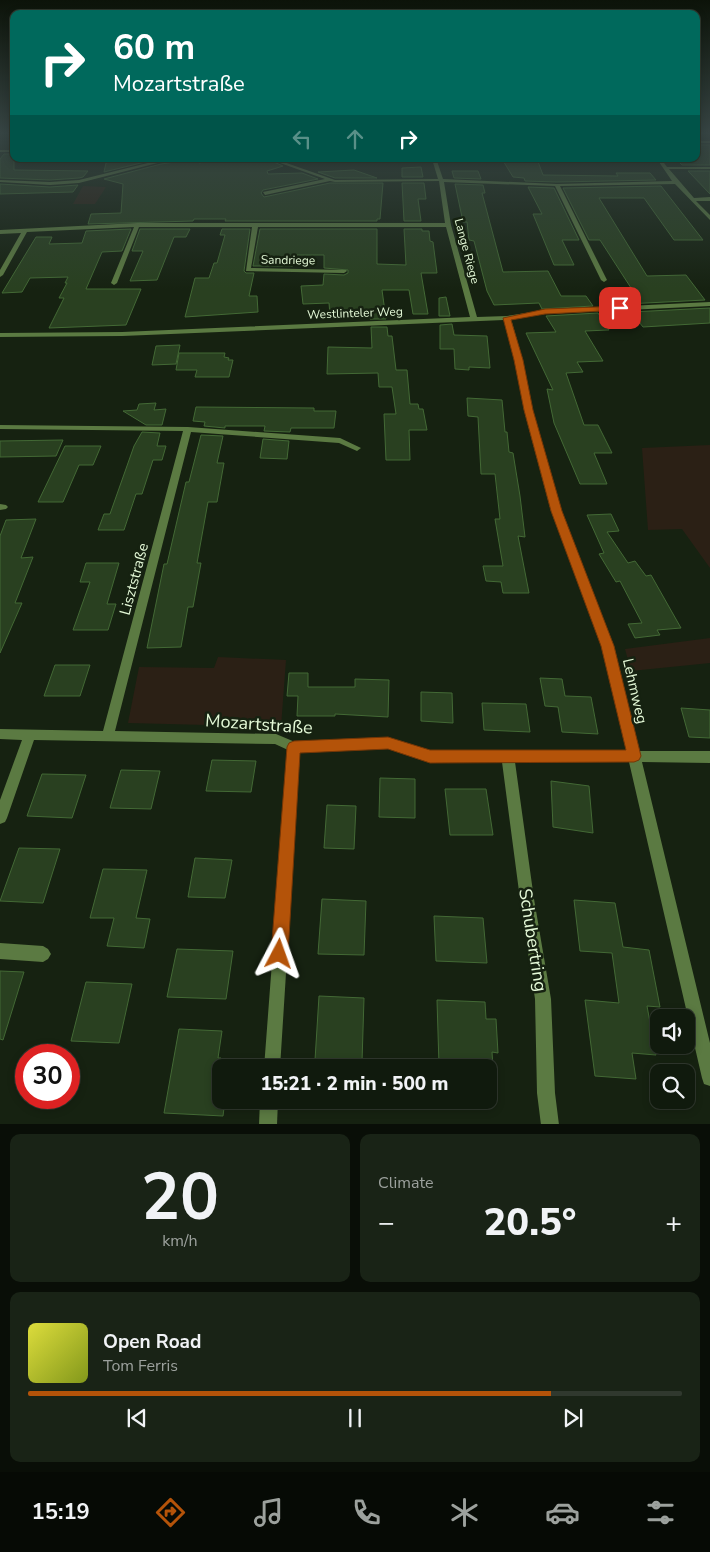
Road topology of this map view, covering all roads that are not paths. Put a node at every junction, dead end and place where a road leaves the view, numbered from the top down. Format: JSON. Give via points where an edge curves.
{"nodes":[{"id":1,"x":307,"y":184,"type":"edge"},
{"id":2,"x":442,"y":184,"type":"edge"},
{"id":3,"x":544,"y":184,"type":"edge"},
{"id":4,"x":579,"y":184,"type":"edge"},
{"id":5,"x":679,"y":184,"type":"edge"},
{"id":6,"x":557,"y":185,"type":"junction"},
{"id":7,"x":265,"y":193,"type":"dead end"},
{"id":8,"x":694,"y":199,"type":"junction"},
{"id":9,"x":710,"y":199,"type":"edge"},
{"id":10,"x":710,"y":218,"type":"edge"},
{"id":11,"x":137,"y":225,"type":"junction"},
{"id":12,"x":448,"y":225,"type":"junction"},
{"id":13,"x":255,"y":226,"type":"junction"},
{"id":14,"x":25,"y":231,"type":"junction"},
{"id":15,"x":0,"y":232,"type":"edge"},
{"id":16,"x":344,"y":272,"type":"dead end"},
{"id":17,"x":0,"y":275,"type":"edge"},
{"id":18,"x":604,"y":280,"type":"dead end"},
{"id":19,"x":114,"y":283,"type":"dead end"},
{"id":20,"x":710,"y":304,"type":"edge"},
{"id":21,"x":507,"y":318,"type":"junction"},
{"id":22,"x":474,"y":319,"type":"junction"},
{"id":23,"x":0,"y":335,"type":"edge"},
{"id":24,"x":0,"y":427,"type":"edge"},
{"id":25,"x":188,"y":429,"type":"junction"},
{"id":26,"x":357,"y":448,"type":"dead end"},
{"id":27,"x":0,"y":734,"type":"edge"},
{"id":28,"x":30,"y":735,"type":"junction"},
{"id":29,"x":108,"y":736,"type":"junction"},
{"id":30,"x":294,"y":747,"type":"junction"},
{"id":31,"x":634,"y":756,"type":"junction"},
{"id":32,"x":508,"y":757,"type":"junction"},
{"id":33,"x":710,"y":757,"type":"edge"},
{"id":34,"x":0,"y":818,"type":"edge"},
{"id":35,"x":0,"y":951,"type":"edge"},
{"id":36,"x":43,"y":954,"type":"dead end"},
{"id":37,"x":273,"y":1059,"type":"edge"},
{"id":38,"x":710,"y":1078,"type":"edge"},
{"id":39,"x":269,"y":1109,"type":"edge"},
{"id":40,"x":268,"y":1124,"type":"edge"},
{"id":41,"x":550,"y":1124,"type":"edge"}],
"edges":[{"from":1,"to":7,"type":"street"},
{"from":2,"to":12,"type":"street","name":"Lange Riege"},
{"from":3,"to":6,"type":"street"},
{"from":4,"to":6,"type":"street"},
{"from":5,"to":8,"type":"street"},
{"from":6,"to":18,"type":"street"},
{"from":8,"to":9,"type":"street"},
{"from":8,"to":10,"type":"street"},
{"from":11,"to":13,"type":"street"},
{"from":11,"to":14,"type":"street"},
{"from":11,"to":19,"type":"street"},
{"from":12,"to":13,"type":"street"},
{"from":12,"to":22,"type":"street","name":"Lange Riege"},
{"from":13,"to":16,"type":"street","name":"Sandriege","via":[[248,270]]},
{"from":14,"to":15,"type":"street"},
{"from":14,"to":17,"type":"street"},
{"from":20,"to":21,"type":"street","name":"Westlinteler Weg","via":[[545,312]]},
{"from":21,"to":22,"type":"street","name":"Westlinteler Weg"},
{"from":21,"to":31,"type":"street","name":"Lehmweg","via":[[556,511],[608,646]]},
{"from":22,"to":23,"type":"street","name":"Westlinteler Weg","via":[[122,334]]},
{"from":24,"to":25,"type":"street"},
{"from":25,"to":26,"type":"street","via":[[340,442]]},
{"from":25,"to":29,"type":"street","name":"Lisztstraße"},
{"from":27,"to":28,"type":"street","name":"Mozartstraße"},
{"from":28,"to":29,"type":"street","name":"Mozartstraße"},
{"from":28,"to":34,"type":"street"},
{"from":29,"to":30,"type":"street","name":"Mozartstraße","via":[[276,739]]},
{"from":30,"to":32,"type":"street","name":"Mozartstraße","via":[[388,743],[430,756]]},
{"from":30,"to":37,"type":"street"},
{"from":31,"to":32,"type":"street","name":"Mozartstraße"},
{"from":31,"to":33,"type":"street","name":"Mozartstraße"},
{"from":31,"to":38,"type":"street","name":"Lehmweg"},
{"from":32,"to":41,"type":"street","name":"Schubertring","via":[[543,999]]},
{"from":35,"to":36,"type":"street"},
{"from":39,"to":40,"type":"street"}]}
